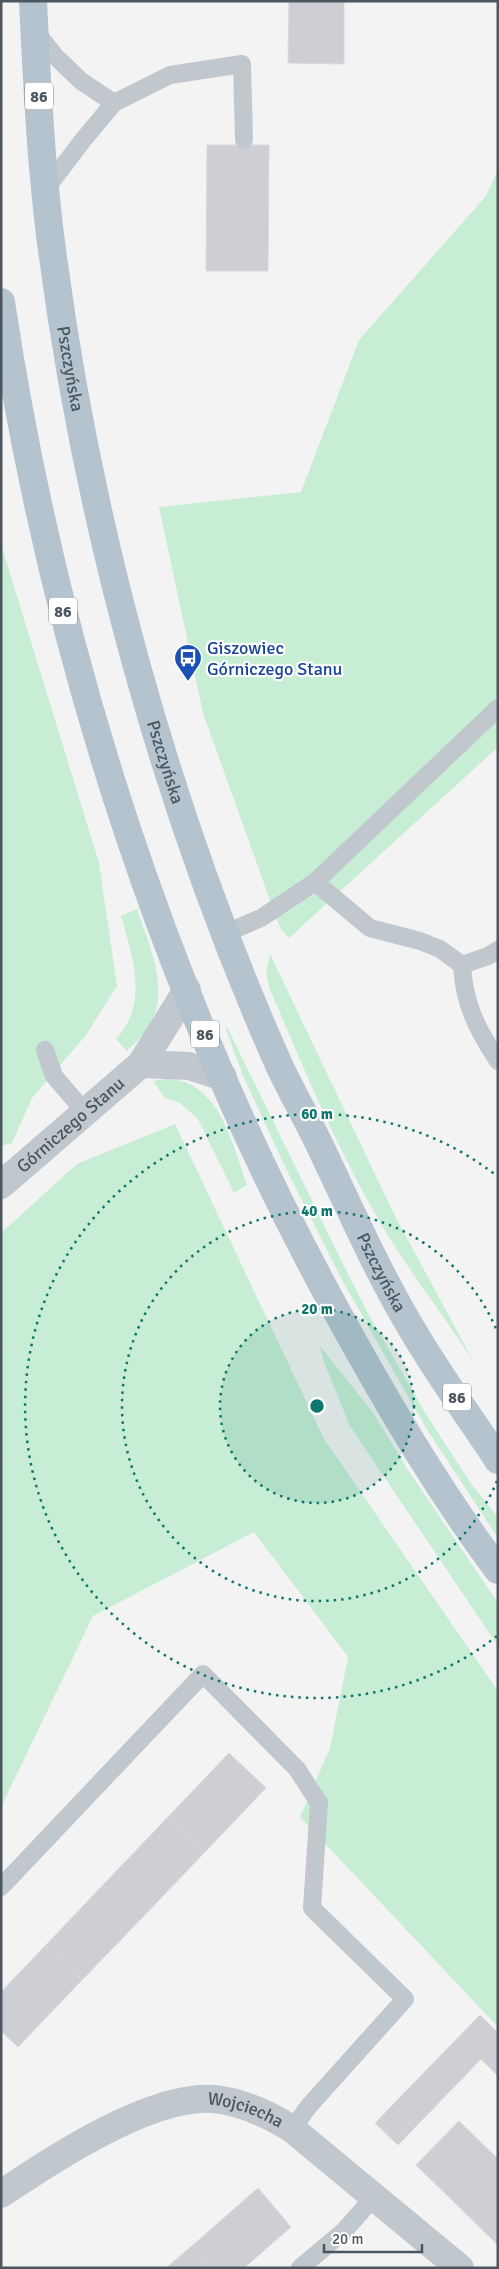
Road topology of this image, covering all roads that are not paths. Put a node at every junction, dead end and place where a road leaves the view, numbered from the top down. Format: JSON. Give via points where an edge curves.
{"nodes":[{"id":1,"x":33,"y":1,"type":"edge"},
{"id":2,"x":34,"y":28,"type":"junction"},
{"id":3,"x":114,"y":103,"type":"junction"},
{"id":4,"x":244,"y":140,"type":"dead end"},
{"id":5,"x":45,"y":190,"type":"junction"},
{"id":6,"x":1,"y":302,"type":"edge"},
{"id":7,"x":498,"y":708,"type":"edge"},
{"id":8,"x":315,"y":882,"type":"junction"},
{"id":9,"x":226,"y":933,"type":"junction"},
{"id":10,"x":498,"y":950,"type":"edge"},
{"id":11,"x":462,"y":965,"type":"junction"},
{"id":12,"x":187,"y":990,"type":"junction"},
{"id":13,"x":44,"y":1050,"type":"dead end"},
{"id":14,"x":498,"y":1061,"type":"edge"},
{"id":15,"x":141,"y":1064,"type":"junction"},
{"id":16,"x":223,"y":1077,"type":"junction"},
{"id":17,"x":84,"y":1112,"type":"junction"},
{"id":18,"x":1,"y":1185,"type":"edge"},
{"id":19,"x":498,"y":1460,"type":"edge"},
{"id":20,"x":498,"y":1570,"type":"edge"},
{"id":21,"x":1,"y":1887,"type":"edge"},
{"id":22,"x":292,"y":2129,"type":"junction"},
{"id":23,"x":1,"y":2194,"type":"edge"},
{"id":24,"x":374,"y":2198,"type":"junction"},
{"id":25,"x":300,"y":2268,"type":"edge"},
{"id":26,"x":460,"y":2268,"type":"edge"}],
"edges":[{"from":1,"to":2,"type":"main road","name":"Pszczyńska","number":"86"},
{"from":2,"to":3,"type":"lane","via":[[55,56],[81,81]]},
{"from":2,"to":5,"type":"main road","name":"Pszczyńska","number":"86"},
{"from":3,"to":4,"type":"lane","via":[[170,75],[242,64]]},
{"from":3,"to":5,"type":"lane"},
{"from":5,"to":9,"type":"main road","name":"Pszczyńska","number":"86","via":[[74,395],[108,550],[146,696],[200,866]]},
{"from":6,"to":12,"type":"main road","number":"86","via":[[41,522],[85,696],[146,886]]},
{"from":7,"to":8,"type":"lane"},
{"from":8,"to":9,"type":"lane","via":[[261,918]]},
{"from":8,"to":11,"type":"lane","via":[[370,928],[440,949]]},
{"from":9,"to":19,"type":"main road","name":"Pszczyńska","number":"86","via":[[280,1065],[360,1230],[415,1335]]},
{"from":10,"to":11,"type":"lane"},
{"from":11,"to":14,"type":"lane","via":[[464,986],[477,1028]]},
{"from":12,"to":15,"type":"street","name":"Górniczego Stanu"},
{"from":12,"to":16,"type":"main road","number":"86"},
{"from":13,"to":17,"type":"lane","via":[[54,1076]]},
{"from":15,"to":16,"type":"street","name":"Górniczego Stanu","via":[[189,1066]]},
{"from":15,"to":17,"type":"street","name":"Górniczego Stanu"},
{"from":16,"to":20,"type":"main road","number":"86","via":[[324,1289],[391,1408]]},
{"from":17,"to":18,"type":"street","name":"Górniczego Stanu"},
{"from":21,"to":22,"type":"lane","via":[[203,1674],[297,1768],[319,1803],[312,1908],[405,1999]]},
{"from":22,"to":23,"type":"street","name":"Wojciecha","via":[[268,2114],[242,2104],[214,2099],[166,2105],[96,2137]]},
{"from":22,"to":24,"type":"street","name":"Wojciecha"},
{"from":24,"to":25,"type":"lane","via":[[344,2231]]},
{"from":24,"to":26,"type":"street","name":"Wojciecha"}]}
